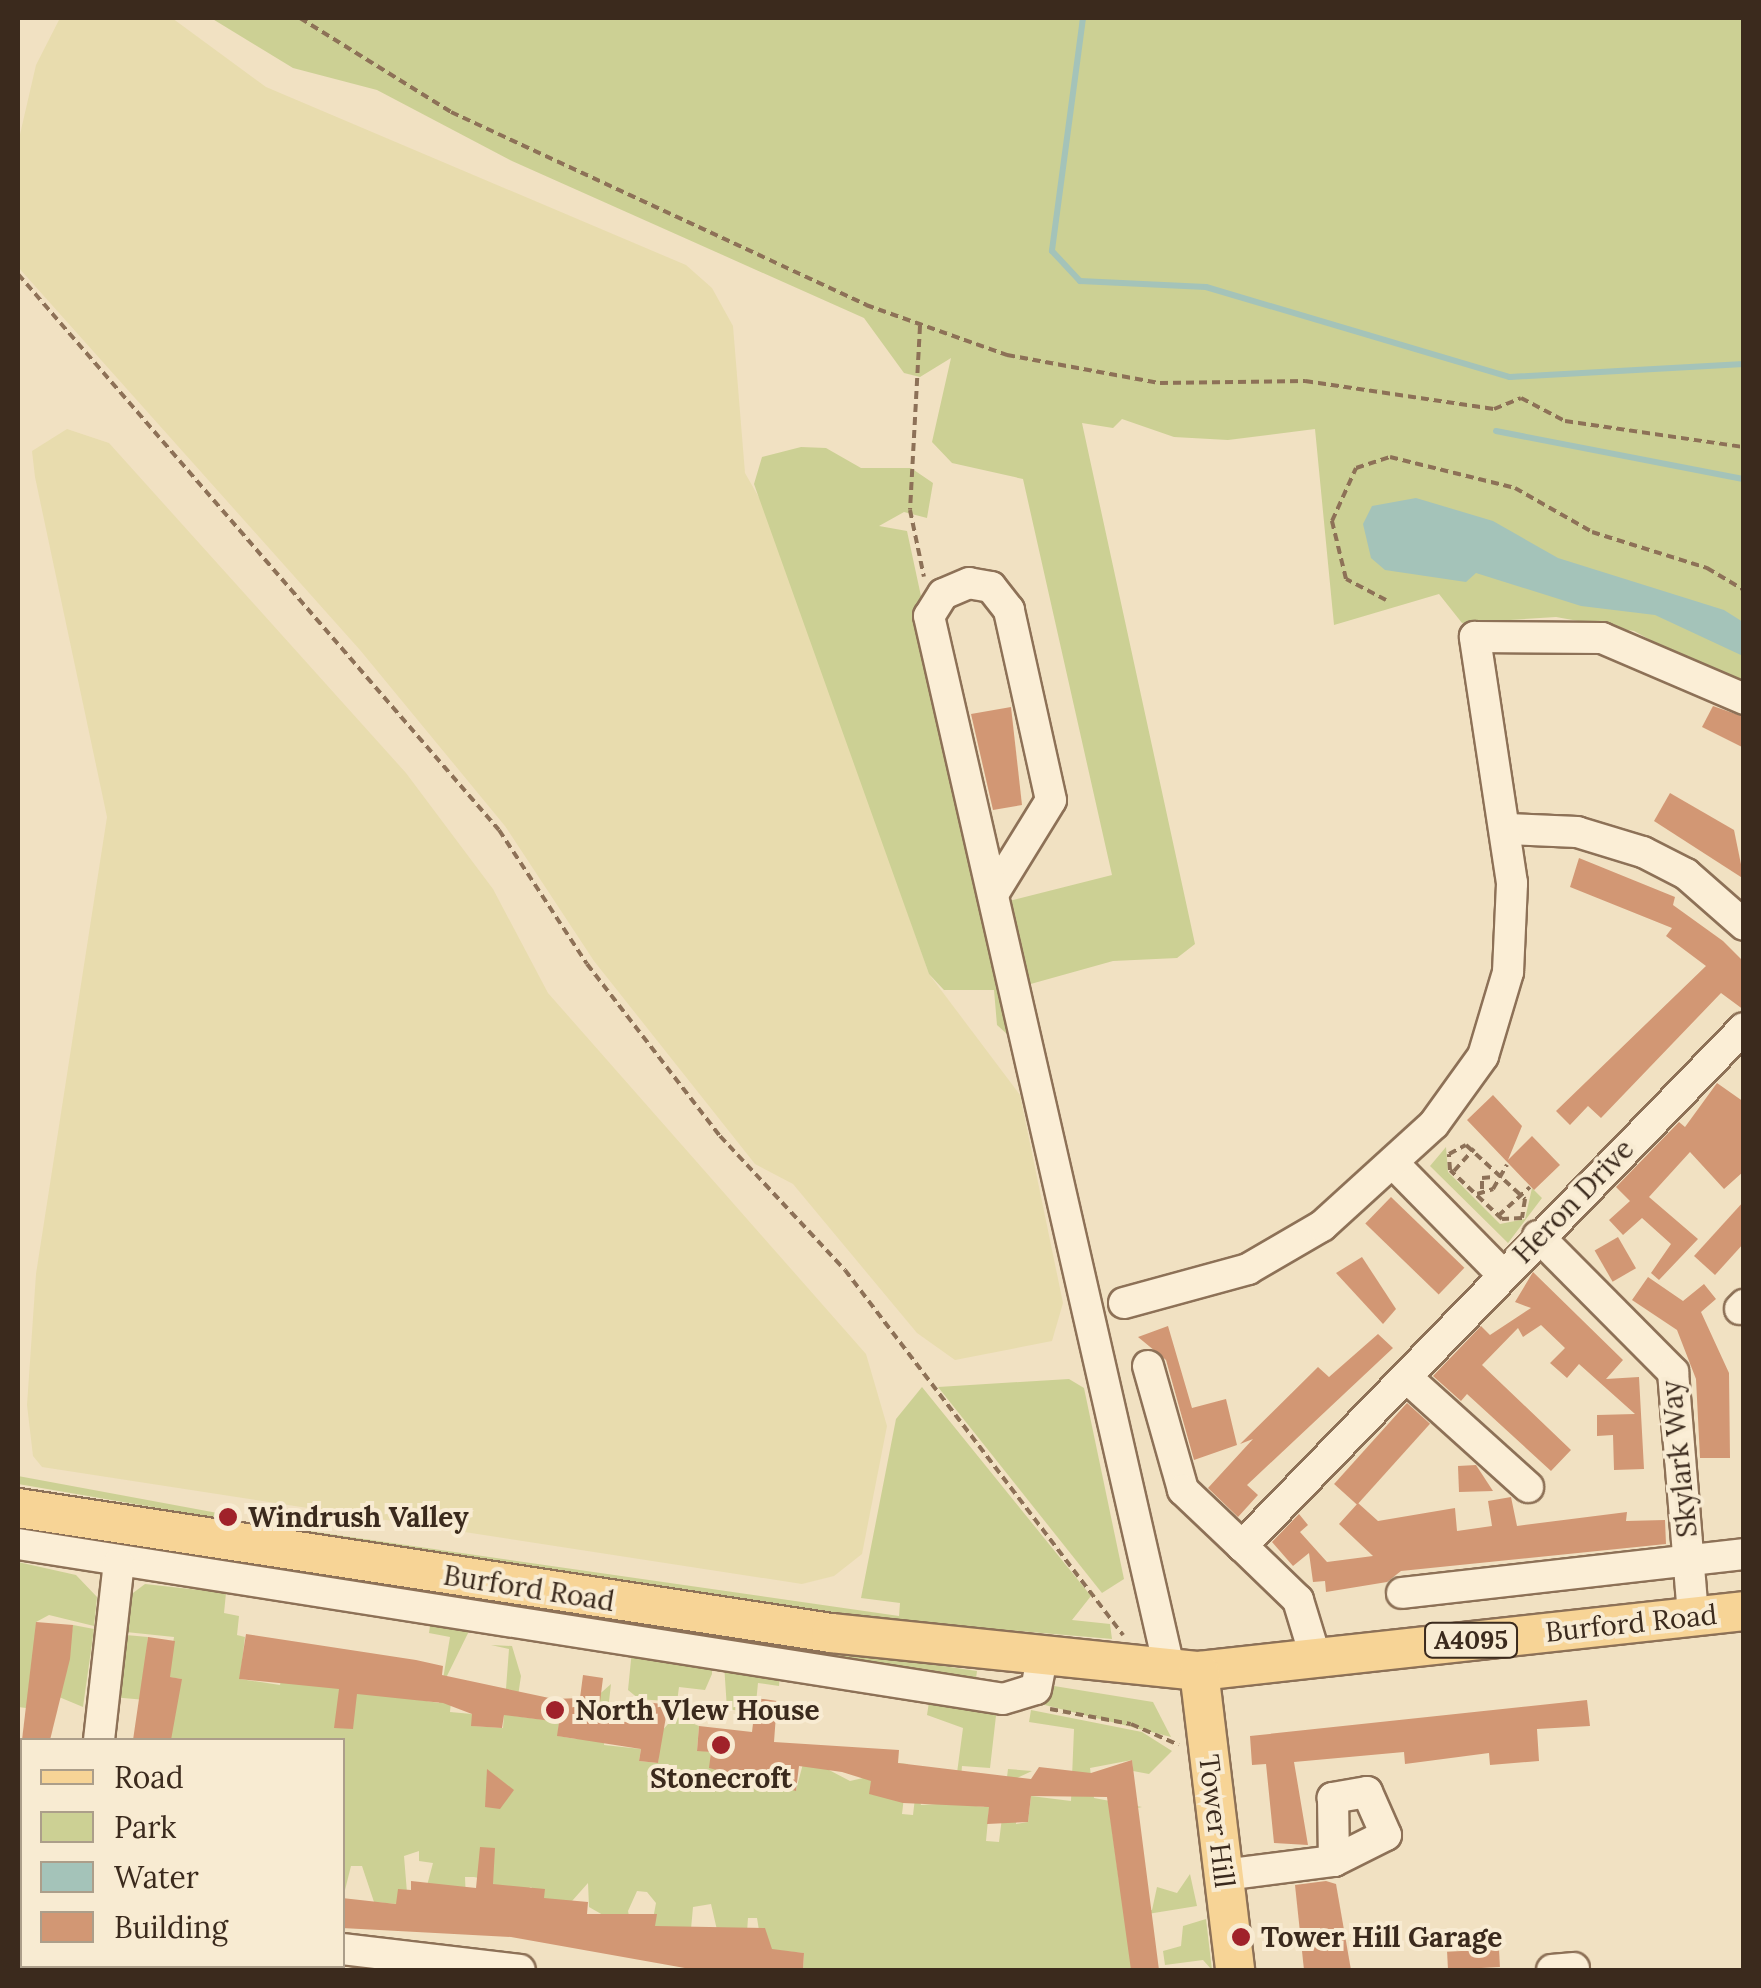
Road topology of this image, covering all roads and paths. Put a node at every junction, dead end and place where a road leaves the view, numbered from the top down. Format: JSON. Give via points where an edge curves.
{"nodes":[{"id":1,"x":300,"y":18,"type":"edge"},
{"id":2,"x":18,"y":274,"type":"edge"},
{"id":3,"x":920,"y":326,"type":"junction"},
{"id":4,"x":1744,"y":447,"type":"edge"},
{"id":5,"x":933,"y":584,"type":"junction"},
{"id":6,"x":1744,"y":590,"type":"edge"},
{"id":7,"x":1386,"y":600,"type":"dead end"},
{"id":8,"x":1744,"y":700,"type":"edge"},
{"id":9,"x":1508,"y":829,"type":"junction"},
{"id":10,"x":993,"y":894,"type":"junction"},
{"id":11,"x":1744,"y":925,"type":"edge"},
{"id":12,"x":1736,"y":1048,"type":"edge"},
{"id":13,"x":1456,"y":1135,"type":"dead end"},
{"id":14,"x":1448,"y":1146,"type":"junction"},
{"id":15,"x":1474,"y":1149,"type":"junction"},
{"id":16,"x":1436,"y":1156,"type":"dead end"},
{"id":17,"x":1464,"y":1161,"type":"junction"},
{"id":18,"x":1394,"y":1164,"type":"junction"},
{"id":19,"x":1507,"y":1165,"type":"dead end"},
{"id":20,"x":1453,"y":1172,"type":"junction"},
{"id":21,"x":1498,"y":1172,"type":"junction"},
{"id":22,"x":1493,"y":1178,"type":"junction"},
{"id":23,"x":1530,"y":1187,"type":"dead end"},
{"id":24,"x":1482,"y":1189,"type":"junction"},
{"id":25,"x":1476,"y":1194,"type":"junction"},
{"id":26,"x":1522,"y":1194,"type":"junction"},
{"id":27,"x":1498,"y":1216,"type":"junction"},
{"id":28,"x":1538,"y":1236,"type":"junction"},
{"id":29,"x":1502,"y":1274,"type":"junction"},
{"id":30,"x":1124,"y":1303,"type":"dead end"},
{"id":31,"x":1148,"y":1366,"type":"dead end"},
{"id":32,"x":1406,"y":1378,"type":"junction"},
{"id":33,"x":1528,"y":1487,"type":"dead end"},
{"id":34,"x":18,"y":1508,"type":"edge"},
{"id":35,"x":18,"y":1544,"type":"edge"},
{"id":36,"x":1242,"y":1546,"type":"junction"},
{"id":37,"x":1744,"y":1554,"type":"edge"},
{"id":38,"x":1688,"y":1558,"type":"junction"},
{"id":39,"x":119,"y":1562,"type":"junction"},
{"id":40,"x":1402,"y":1593,"type":"dead end"},
{"id":41,"x":1744,"y":1611,"type":"edge"},
{"id":42,"x":1693,"y":1616,"type":"junction"},
{"id":43,"x":1128,"y":1643,"type":"dead end"},
{"id":44,"x":1042,"y":1656,"type":"junction"},
{"id":45,"x":1316,"y":1659,"type":"junction"},
{"id":46,"x":1184,"y":1669,"type":"junction"},
{"id":47,"x":1018,"y":1698,"type":"junction"},
{"id":48,"x":99,"y":1738,"type":"edge"},
{"id":49,"x":1208,"y":1753,"type":"junction"},
{"id":50,"x":1334,"y":1861,"type":"dead end"},
{"id":51,"x":1224,"y":1875,"type":"junction"},
{"id":52,"x":345,"y":1949,"type":"edge"},
{"id":53,"x":520,"y":1970,"type":"edge"},
{"id":54,"x":1235,"y":1970,"type":"edge"}],
"edges":[{"from":1,"to":3,"type":"path","via":[[450,112]]},
{"from":2,"to":43,"type":"path","via":[[500,830],[587,964],[720,1136],[846,1270]]},
{"from":3,"to":4,"type":"path","via":[[1102,376],[1305,381],[1494,409],[1521,398],[1564,421]]},
{"from":3,"to":5,"type":"path","via":[[910,510]]},
{"from":5,"to":10,"type":"street","via":[[929,616]]},
{"from":5,"to":10,"type":"street","via":[[984,584],[1010,610],[1051,800]]},
{"from":6,"to":7,"type":"path","via":[[1707,568],[1592,532],[1515,488],[1390,457],[1356,468],[1332,521],[1346,579]]},
{"from":8,"to":9,"type":"street","via":[[1602,638],[1475,637]]},
{"from":9,"to":11,"type":"street","via":[[1576,832],[1643,852],[1686,874]]},
{"from":9,"to":18,"type":"street","via":[[1510,955],[1491,1036],[1449,1107]]},
{"from":10,"to":46,"type":"street"},
{"from":12,"to":28,"type":"street","name":"Heron Drive"},
{"from":13,"to":14,"type":"path"},
{"from":14,"to":15,"type":"path"},
{"from":14,"to":16,"type":"path"},
{"from":14,"to":17,"type":"path"},
{"from":14,"to":20,"type":"path"},
{"from":15,"to":17,"type":"path"},
{"from":15,"to":21,"type":"path"},
{"from":17,"to":20,"type":"path"},
{"from":18,"to":29,"type":"street"},
{"from":18,"to":30,"type":"street","via":[[1270,1259]]},
{"from":19,"to":21,"type":"path"},
{"from":20,"to":25,"type":"path"},
{"from":21,"to":22,"type":"path"},
{"from":21,"to":26,"type":"path"},
{"from":22,"to":24,"type":"path","via":[[1482,1178]]},
{"from":22,"to":24,"type":"path","via":[[1493,1189]]},
{"from":23,"to":26,"type":"path"},
{"from":24,"to":25,"type":"path"},
{"from":25,"to":27,"type":"path"},
{"from":26,"to":27,"type":"path"},
{"from":26,"to":27,"type":"path","via":[[1522,1218]]},
{"from":28,"to":29,"type":"street","name":"Heron Drive"},
{"from":28,"to":38,"type":"street","name":"Skylark Way","via":[[1673,1372]]},
{"from":29,"to":32,"type":"street","name":"Heron Drive"},
{"from":31,"to":36,"type":"street","via":[[1183,1490]]},
{"from":32,"to":33,"type":"street"},
{"from":32,"to":36,"type":"street","name":"Heron Drive"},
{"from":34,"to":44,"type":"main road","name":"Burford Road","via":[[831,1633]]},
{"from":35,"to":39,"type":"street","name":"Burford Road"},
{"from":36,"to":45,"type":"street","via":[[1298,1600]]},
{"from":37,"to":38,"type":"street","name":"Skylark Way"},
{"from":38,"to":40,"type":"street","name":"Skylark Way"},
{"from":38,"to":42,"type":"street","name":"Skylark Way"},
{"from":39,"to":47,"type":"street","name":"Burford Road"},
{"from":39,"to":48,"type":"street"},
{"from":41,"to":42,"type":"main road","name":"Burford Road","number":"A4095"},
{"from":42,"to":45,"type":"main road","name":"Burford Road","number":"A4095"},
{"from":44,"to":46,"type":"main road","name":"Burford Road"},
{"from":44,"to":47,"type":"street","via":[[1040,1683]]},
{"from":45,"to":46,"type":"main road","name":"Burford Road","number":"A4095"},
{"from":46,"to":49,"type":"main road","name":"Tower Hill"},
{"from":47,"to":49,"type":"path"},
{"from":49,"to":51,"type":"main road","name":"Tower Hill"},
{"from":50,"to":51,"type":"street"},
{"from":51,"to":54,"type":"main road","name":"Tower Hill"},
{"from":52,"to":53,"type":"street"}]}
